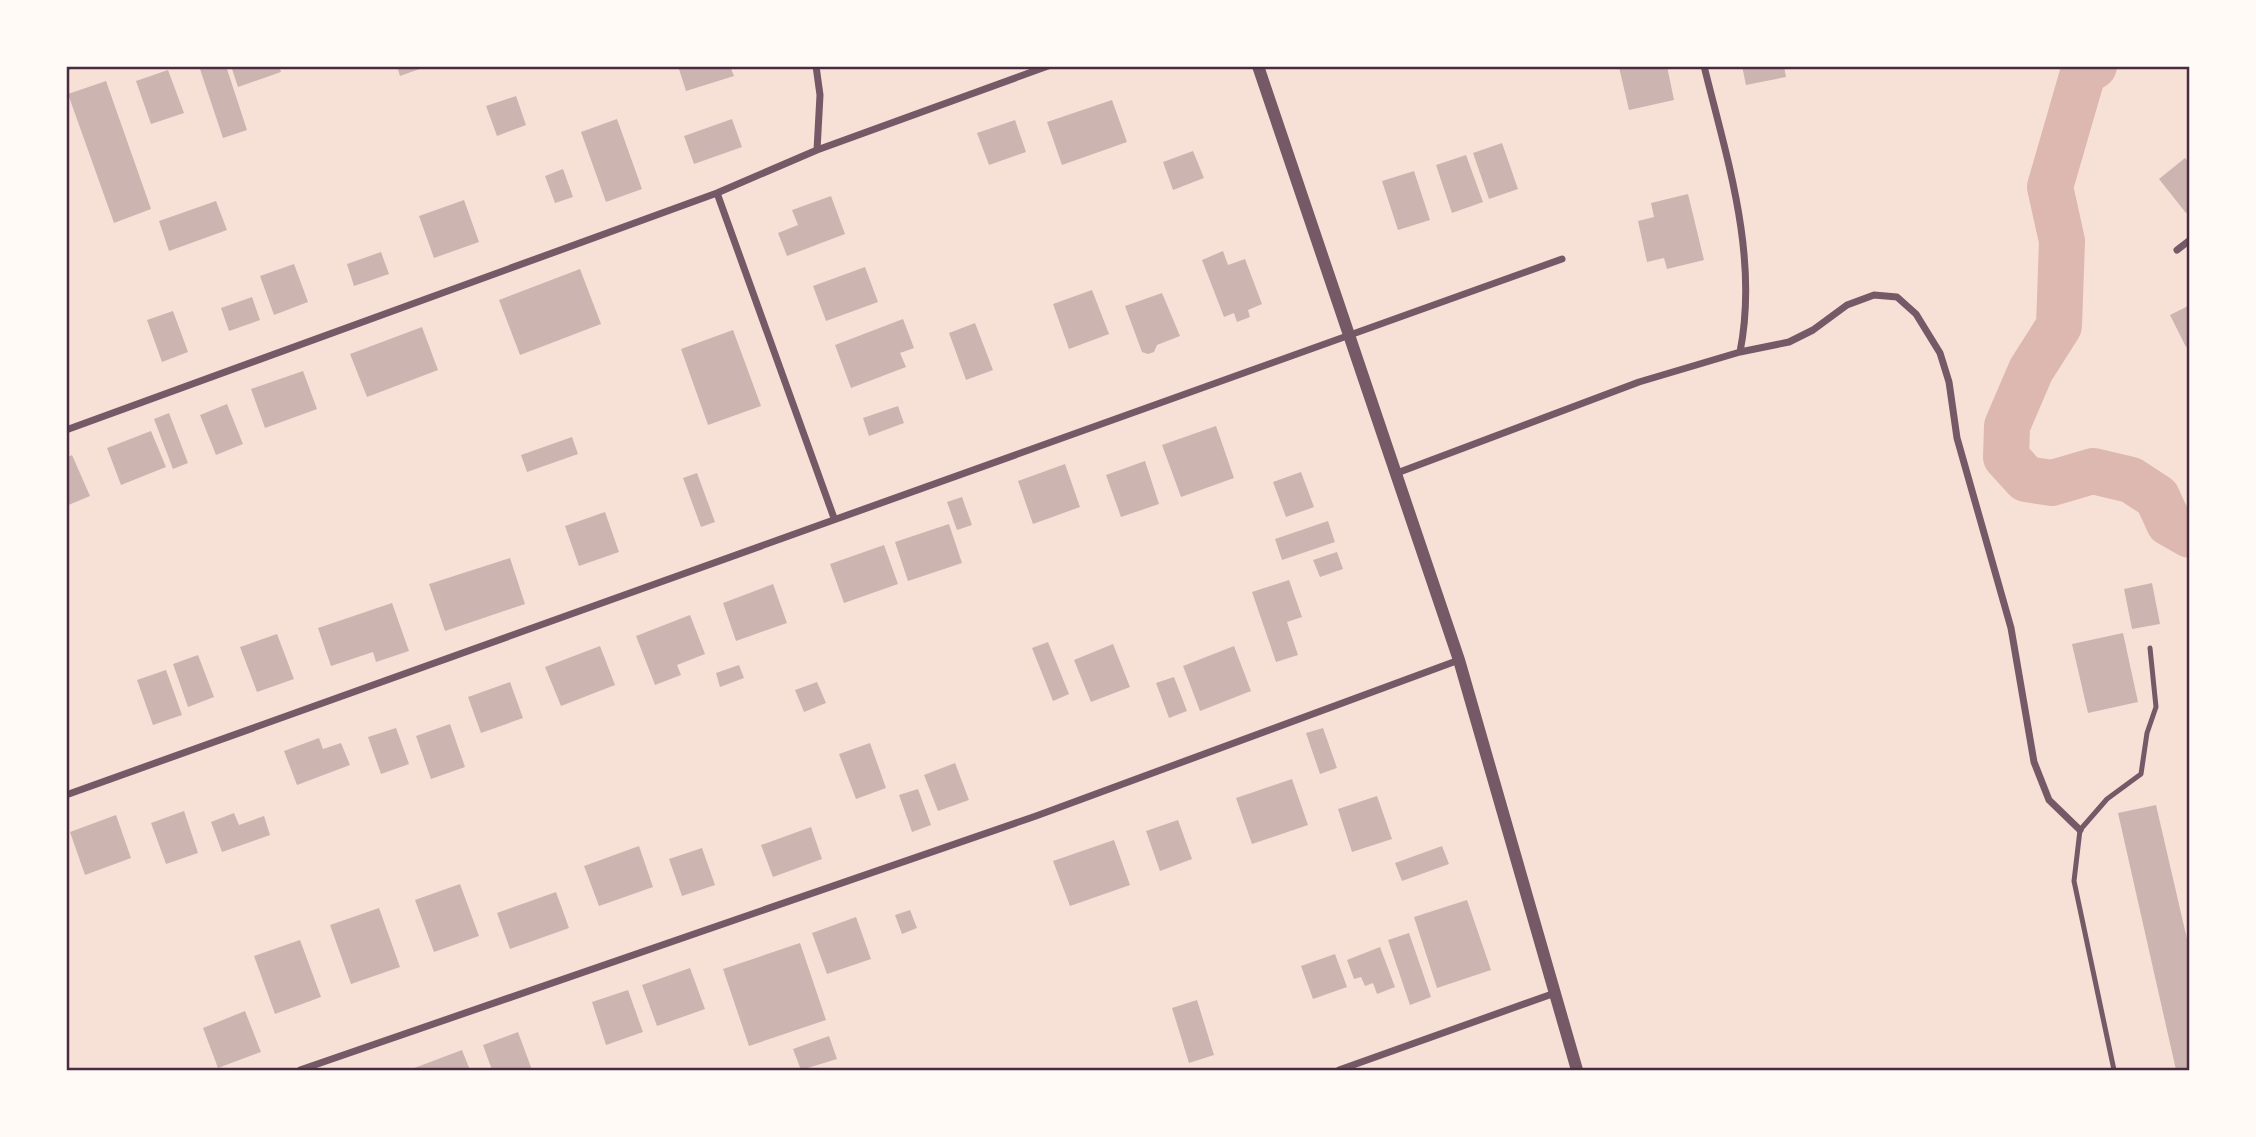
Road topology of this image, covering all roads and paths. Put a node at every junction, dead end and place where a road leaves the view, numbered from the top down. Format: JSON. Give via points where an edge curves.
{"nodes":[{"id":1,"x":816,"y":66,"type":"edge"},
{"id":2,"x":1048,"y":66,"type":"edge"},
{"id":3,"x":1258,"y":66,"type":"edge"},
{"id":4,"x":1704,"y":66,"type":"edge"},
{"id":5,"x":817,"y":150,"type":"junction"},
{"id":6,"x":717,"y":193,"type":"junction"},
{"id":7,"x":2189,"y":240,"type":"edge"},
{"id":8,"x":2177,"y":250,"type":"dead end"},
{"id":9,"x":1562,"y":259,"type":"dead end"},
{"id":10,"x":1349,"y":334,"type":"junction"},
{"id":11,"x":1741,"y":352,"type":"junction"},
{"id":12,"x":66,"y":430,"type":"edge"},
{"id":13,"x":1397,"y":473,"type":"junction"},
{"id":14,"x":834,"y":518,"type":"junction"},
{"id":15,"x":2150,"y":648,"type":"dead end"},
{"id":16,"x":1459,"y":660,"type":"junction"},
{"id":17,"x":66,"y":796,"type":"edge"},
{"id":18,"x":2080,"y":830,"type":"junction"},
{"id":19,"x":1557,"y":992,"type":"junction"},
{"id":20,"x":300,"y":1070,"type":"edge"},
{"id":21,"x":1339,"y":1070,"type":"edge"},
{"id":22,"x":1577,"y":1070,"type":"edge"},
{"id":23,"x":2114,"y":1070,"type":"edge"}],
"edges":[{"from":1,"to":5,"type":"street","via":[[820,94]]},
{"from":2,"to":5,"type":"street"},
{"from":3,"to":10,"type":"street"},
{"from":4,"to":11,"type":"street","via":[[1738,202],[1747,316]]},
{"from":5,"to":6,"type":"street"},
{"from":6,"to":12,"type":"street"},
{"from":6,"to":14,"type":"street"},
{"from":7,"to":8,"type":"street"},
{"from":9,"to":10,"type":"street"},
{"from":10,"to":13,"type":"street"},
{"from":10,"to":14,"type":"street"},
{"from":11,"to":13,"type":"street","via":[[1615,390]]},
{"from":11,"to":18,"type":"street","via":[[1789,342],[1874,295],[1897,297],[1916,314],[1940,353],[1949,382],[1958,438],[2011,628],[2034,762],[2049,800]]},
{"from":13,"to":16,"type":"street"},
{"from":14,"to":17,"type":"street"},
{"from":15,"to":18,"type":"lane","via":[[2156,707],[2141,774],[2107,799]]},
{"from":16,"to":19,"type":"street"},
{"from":16,"to":20,"type":"street","via":[[1036,816]]},
{"from":18,"to":23,"type":"lane","via":[[2074,881]]},
{"from":19,"to":21,"type":"street"},
{"from":19,"to":22,"type":"street"}]}
